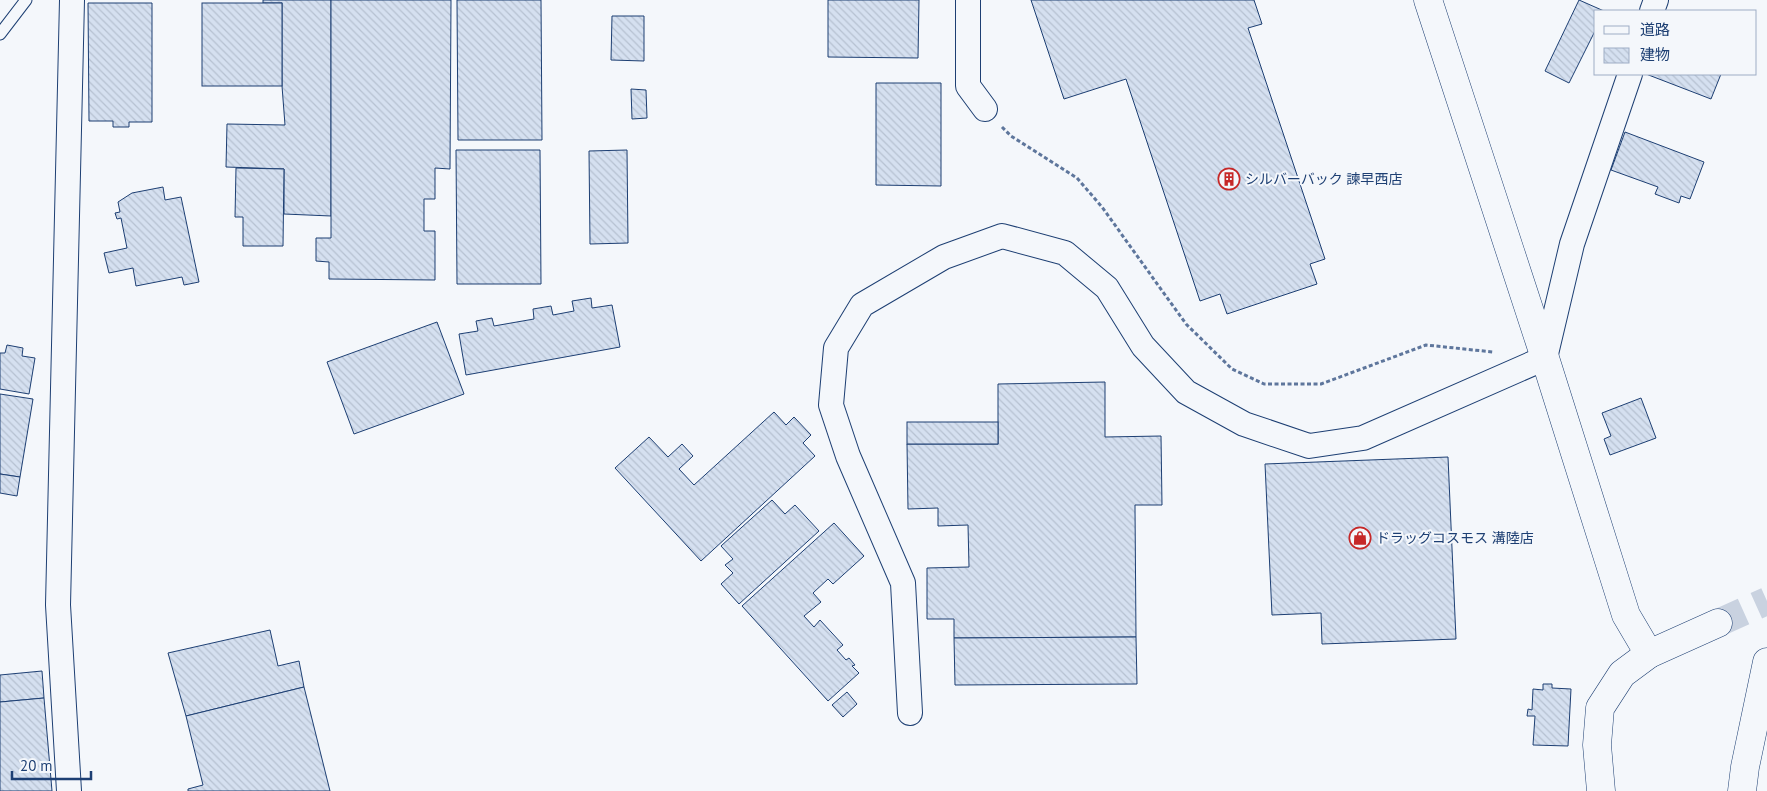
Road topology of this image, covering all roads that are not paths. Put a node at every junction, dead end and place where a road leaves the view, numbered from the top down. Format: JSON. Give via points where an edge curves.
{"nodes":[{"id":1,"x":26,"y":0,"type":"edge"},
{"id":2,"x":72,"y":0,"type":"edge"},
{"id":3,"x":968,"y":0,"type":"edge"},
{"id":4,"x":1428,"y":0,"type":"edge"},
{"id":5,"x":0,"y":34,"type":"edge"},
{"id":6,"x":1630,"y":75,"type":"edge"},
{"id":7,"x":985,"y":109,"type":"road end"},
{"id":8,"x":1546,"y":358,"type":"junction"},
{"id":9,"x":1718,"y":623,"type":"tunnel mouth"},
{"id":10,"x":1650,"y":654,"type":"junction"},
{"id":11,"x":1767,"y":662,"type":"edge"},
{"id":12,"x":910,"y":713,"type":"dead end"},
{"id":13,"x":69,"y":791,"type":"edge"},
{"id":14,"x":1601,"y":791,"type":"edge"},
{"id":15,"x":1742,"y":791,"type":"edge"}],
"edges":[{"from":1,"to":5,"type":"lane"},
{"from":2,"to":13,"type":"street","via":[[58,605]]},
{"from":3,"to":7,"type":"street","via":[[968,86]]},
{"from":4,"to":8,"type":"main road"},
{"from":6,"to":8,"type":"street","via":[[1572,244]]},
{"from":8,"to":10,"type":"main road","via":[[1626,615]]},
{"from":8,"to":12,"type":"street","via":[[1363,438],[1309,446],[1244,424],[1186,392],[1143,346],[1107,288],[1065,253],[1002,236],[944,257],[862,305],[836,348],[832,404],[848,456],[903,583]]},
{"from":9,"to":10,"type":"main road"},
{"from":10,"to":14,"type":"main road","via":[[1622,674],[1600,708],[1597,745]]},
{"from":11,"to":15,"type":"main road"}]}
